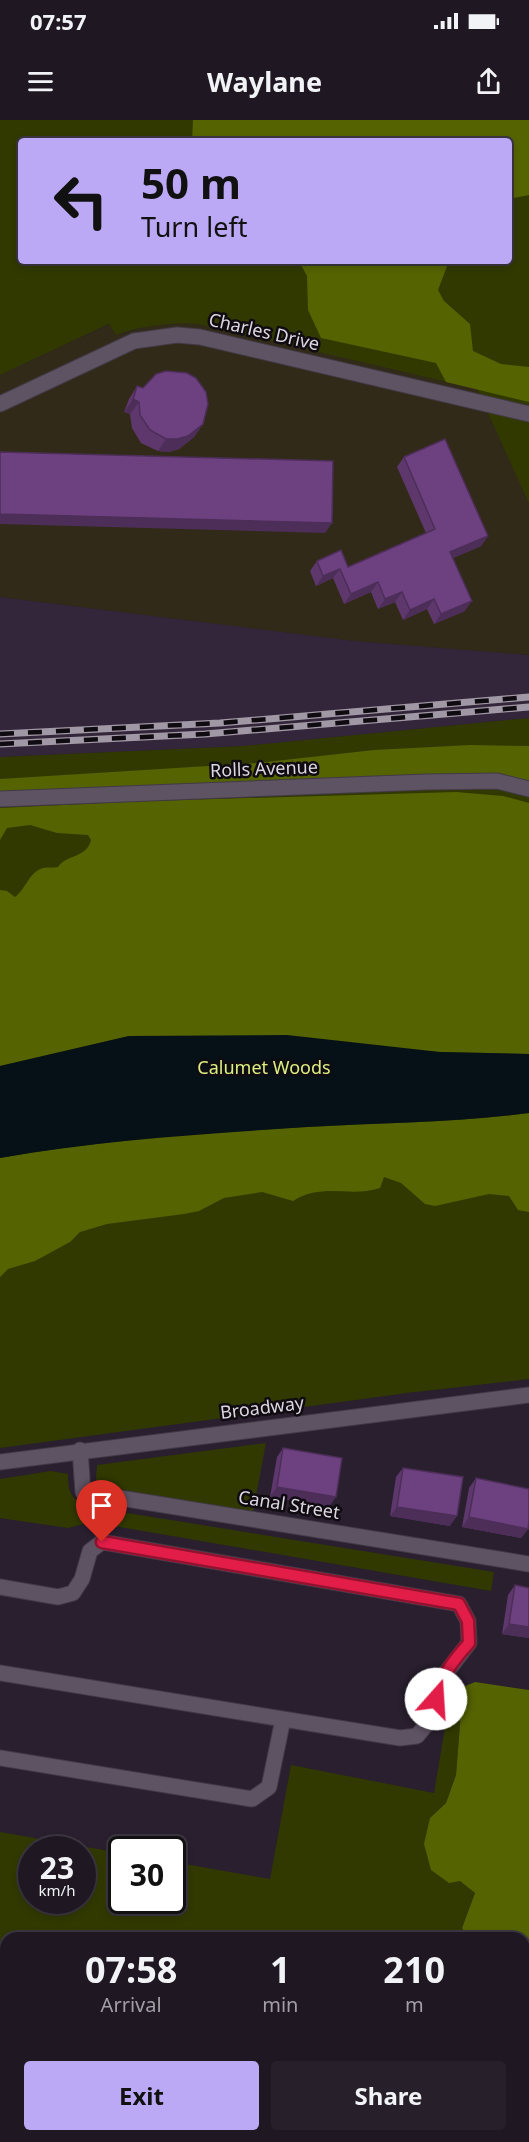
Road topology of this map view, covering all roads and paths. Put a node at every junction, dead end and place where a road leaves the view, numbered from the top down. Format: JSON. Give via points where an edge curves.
{"nodes":[{"id":1,"x":0,"y":404,"type":"edge"},
{"id":2,"x":529,"y":414,"type":"edge"},
{"id":3,"x":529,"y":789,"type":"edge"},
{"id":4,"x":0,"y":799,"type":"edge"},
{"id":5,"x":529,"y":1395,"type":"edge"},
{"id":6,"x":80,"y":1450,"type":"junction"},
{"id":7,"x":0,"y":1462,"type":"edge"},
{"id":8,"x":529,"y":1564,"type":"edge"},
{"id":9,"x":0,"y":1587,"type":"edge"},
{"id":10,"x":0,"y":1673,"type":"edge"},
{"id":11,"x":283,"y":1719,"type":"junction"},
{"id":12,"x":0,"y":1758,"type":"edge"}],
"edges":[{"from":1,"to":2,"type":"street","name":"Charles Drive","via":[[134,341],[177,335],[200,337]]},
{"from":3,"to":4,"type":"street","name":"Rolls Avenue","via":[[497,781],[426,782]]},
{"from":5,"to":6,"type":"street","name":"Broadway"},
{"from":6,"to":7,"type":"street","name":"Broadway"},
{"from":6,"to":8,"type":"street","name":"Canal Street","via":[[83,1492]]},
{"from":9,"to":11,"type":"street","via":[[58,1597],[73,1593],[82,1579],[90,1551],[102,1542],[459,1604],[468,1621],[469,1643],[442,1678],[430,1720],[417,1736],[400,1738]]},
{"from":10,"to":11,"type":"street"},
{"from":11,"to":12,"type":"street","via":[[269,1787],[252,1799]]}]}
